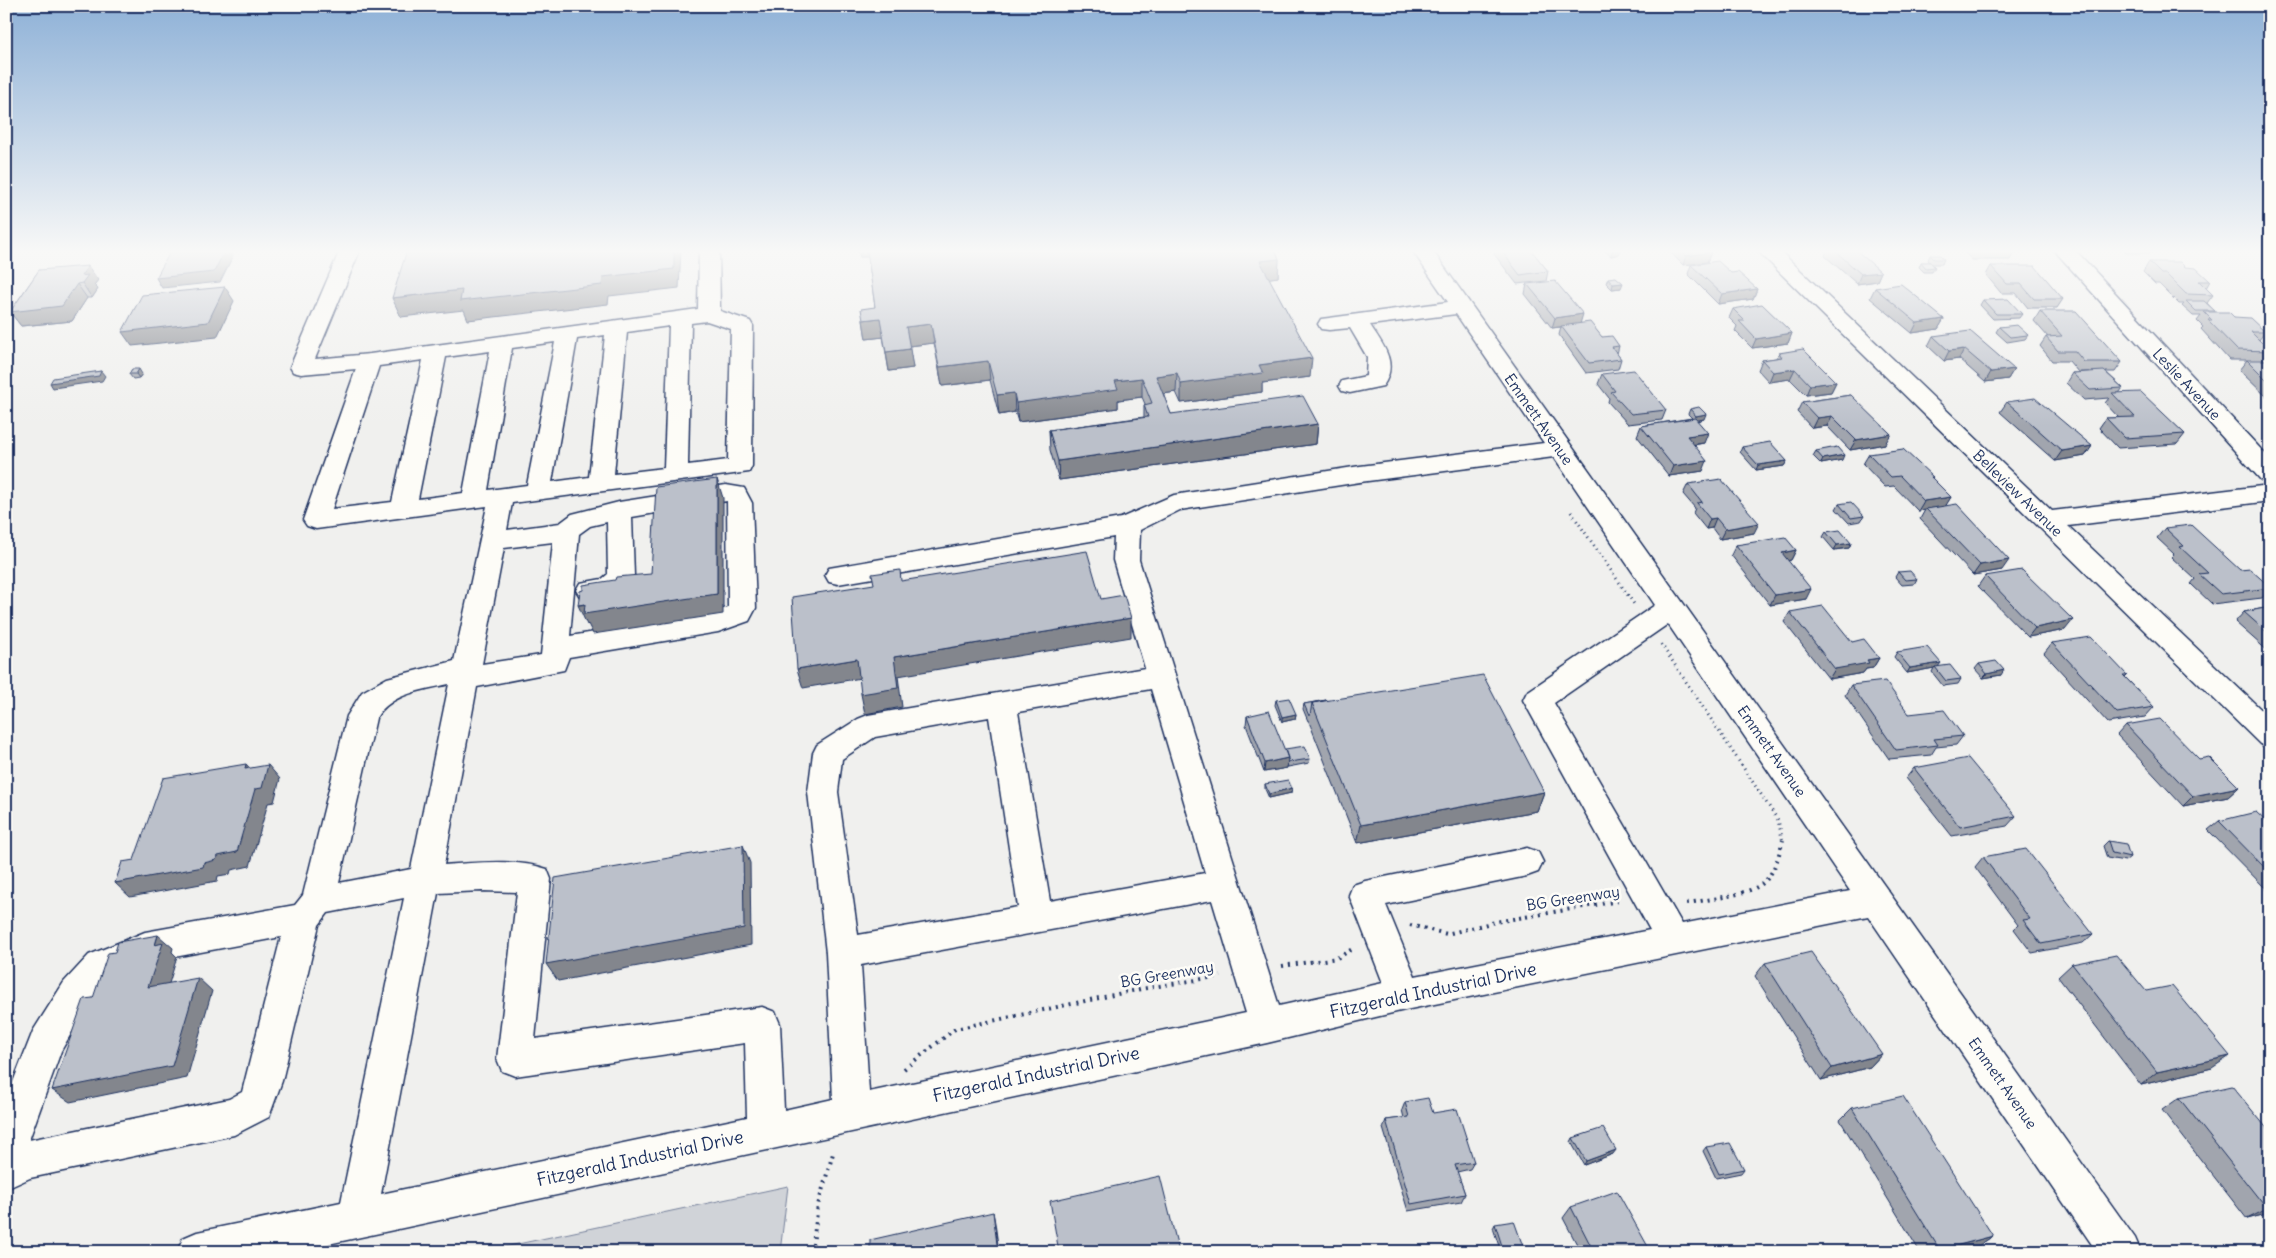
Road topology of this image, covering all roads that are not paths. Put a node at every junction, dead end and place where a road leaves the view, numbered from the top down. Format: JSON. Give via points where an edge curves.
{"nodes":[{"id":1,"x":325,"y":309,"type":"edge"},
{"id":2,"x":709,"y":309,"type":"edge"},
{"id":3,"x":1447,"y":309,"type":"edge"},
{"id":4,"x":1462,"y":309,"type":"edge"},
{"id":5,"x":1828,"y":309,"type":"edge"},
{"id":6,"x":2118,"y":309,"type":"edge"},
{"id":7,"x":709,"y":314,"type":"junction"},
{"id":8,"x":680,"y":318,"type":"junction"},
{"id":9,"x":1356,"y":320,"type":"junction"},
{"id":10,"x":1329,"y":324,"type":"dead end"},
{"id":11,"x":617,"y":327,"type":"junction"},
{"id":12,"x":567,"y":334,"type":"junction"},
{"id":13,"x":502,"y":342,"type":"junction"},
{"id":14,"x":436,"y":352,"type":"junction"},
{"id":15,"x":370,"y":361,"type":"junction"},
{"id":16,"x":1350,"y":386,"type":"dead end"},
{"id":17,"x":1560,"y":449,"type":"junction"},
{"id":18,"x":676,"y":474,"type":"junction"},
{"id":19,"x":2270,"y":474,"type":"edge"},
{"id":20,"x":601,"y":484,"type":"junction"},
{"id":21,"x":538,"y":492,"type":"junction"},
{"id":22,"x":2270,"y":493,"type":"edge"},
{"id":23,"x":488,"y":499,"type":"junction"},
{"id":24,"x":402,"y":509,"type":"junction"},
{"id":25,"x":619,"y":510,"type":"junction"},
{"id":26,"x":2046,"y":520,"type":"junction"},
{"id":27,"x":1127,"y":526,"type":"junction"},
{"id":28,"x":567,"y":531,"type":"junction"},
{"id":29,"x":492,"y":541,"type":"junction"},
{"id":30,"x":838,"y":575,"type":"dead end"},
{"id":31,"x":561,"y":594,"type":"junction"},
{"id":32,"x":1660,"y":616,"type":"junction"},
{"id":33,"x":555,"y":649,"type":"junction"},
{"id":34,"x":466,"y":674,"type":"junction"},
{"id":35,"x":1162,"y":676,"type":"junction"},
{"id":36,"x":1002,"y":704,"type":"junction"},
{"id":37,"x":2270,"y":736,"type":"edge"},
{"id":38,"x":1527,"y":862,"type":"dead end"},
{"id":39,"x":425,"y":880,"type":"junction"},
{"id":40,"x":1224,"y":884,"type":"junction"},
{"id":41,"x":1877,"y":900,"type":"junction"},
{"id":42,"x":311,"y":909,"type":"junction"},
{"id":43,"x":1036,"y":918,"type":"junction"},
{"id":44,"x":1673,"y":940,"type":"junction"},
{"id":45,"x":843,"y":953,"type":"junction"},
{"id":46,"x":1405,"y":994,"type":"junction"},
{"id":47,"x":1267,"y":1026,"type":"junction"},
{"id":48,"x":852,"y":1114,"type":"junction"},
{"id":49,"x":766,"y":1131,"type":"junction"},
{"id":50,"x":6,"y":1151,"type":"edge"},
{"id":51,"x":6,"y":1170,"type":"edge"},
{"id":52,"x":357,"y":1218,"type":"junction"},
{"id":53,"x":196,"y":1252,"type":"edge"},
{"id":54,"x":2121,"y":1252,"type":"edge"}],
"edges":[{"from":1,"to":15,"type":"street","via":[[301,367]]},
{"from":2,"to":7,"type":"street"},
{"from":3,"to":9,"type":"street"},
{"from":4,"to":17,"type":"street","name":"Emmett Avenue"},
{"from":5,"to":26,"type":"street","name":"Belleview Avenue"},
{"from":6,"to":19,"type":"street","name":"Leslie Avenue"},
{"from":7,"to":8,"type":"street"},
{"from":7,"to":18,"type":"street","via":[[742,326],[740,466]]},
{"from":8,"to":11,"type":"street"},
{"from":8,"to":18,"type":"street"},
{"from":9,"to":10,"type":"street"},
{"from":9,"to":16,"type":"street","via":[[1381,361],[1381,372],[1375,380]]},
{"from":11,"to":12,"type":"street"},
{"from":11,"to":20,"type":"street"},
{"from":12,"to":13,"type":"street"},
{"from":12,"to":21,"type":"street"},
{"from":13,"to":14,"type":"street"},
{"from":13,"to":23,"type":"street"},
{"from":14,"to":15,"type":"street"},
{"from":14,"to":24,"type":"street"},
{"from":15,"to":24,"type":"street","via":[[316,520]]},
{"from":17,"to":27,"type":"street","via":[[1360,474],[1174,503]]},
{"from":17,"to":32,"type":"street","name":"Emmett Avenue"},
{"from":18,"to":20,"type":"street"},
{"from":20,"to":21,"type":"street"},
{"from":21,"to":23,"type":"street"},
{"from":22,"to":26,"type":"street"},
{"from":23,"to":24,"type":"street"},
{"from":23,"to":29,"type":"street"},
{"from":25,"to":28,"type":"street","via":[[581,520]]},
{"from":25,"to":31,"type":"street","via":[[619,580],[610,588]]},
{"from":25,"to":33,"type":"street","via":[[735,494],[740,503],[742,608],[739,614],[718,622]]},
{"from":26,"to":37,"type":"street","name":"Belleview Avenue"},
{"from":27,"to":30,"type":"street"},
{"from":27,"to":35,"type":"street","via":[[1126,560]]},
{"from":28,"to":29,"type":"street"},
{"from":28,"to":31,"type":"street"},
{"from":29,"to":34,"type":"street"},
{"from":31,"to":33,"type":"street"},
{"from":32,"to":41,"type":"street","name":"Emmett Avenue"},
{"from":32,"to":44,"type":"street","via":[[1537,700]]},
{"from":33,"to":34,"type":"street","via":[[554,663]]},
{"from":34,"to":39,"type":"street"},
{"from":34,"to":42,"type":"street","via":[[397,686],[372,700],[362,716]]},
{"from":35,"to":36,"type":"street"},
{"from":35,"to":40,"type":"street"},
{"from":36,"to":43,"type":"street"},
{"from":36,"to":45,"type":"street","via":[[868,727],[828,753],[823,792]]},
{"from":38,"to":46,"type":"street","via":[[1365,895]]},
{"from":39,"to":42,"type":"street"},
{"from":39,"to":49,"type":"street","via":[[535,879],[515,1059],[762,1024]]},
{"from":39,"to":52,"type":"street"},
{"from":40,"to":43,"type":"street"},
{"from":40,"to":47,"type":"street"},
{"from":41,"to":44,"type":"street","name":"Fitzgerald Industrial Drive"},
{"from":41,"to":54,"type":"street","name":"Emmett Avenue"},
{"from":42,"to":50,"type":"street","via":[[145,947],[101,966],[76,993],[46,1043]]},
{"from":42,"to":51,"type":"street","via":[[256,1104],[234,1116],[24,1160]]},
{"from":43,"to":45,"type":"street"},
{"from":44,"to":46,"type":"street","name":"Fitzgerald Industrial Drive"},
{"from":45,"to":48,"type":"street"},
{"from":46,"to":47,"type":"street","name":"Fitzgerald Industrial Drive"},
{"from":47,"to":48,"type":"street","name":"Fitzgerald Industrial Drive"},
{"from":48,"to":49,"type":"street","name":"Fitzgerald Industrial Drive"},
{"from":49,"to":52,"type":"street","name":"Fitzgerald Industrial Drive"},
{"from":52,"to":53,"type":"street","name":"Fitzgerald Industrial Drive"}]}
